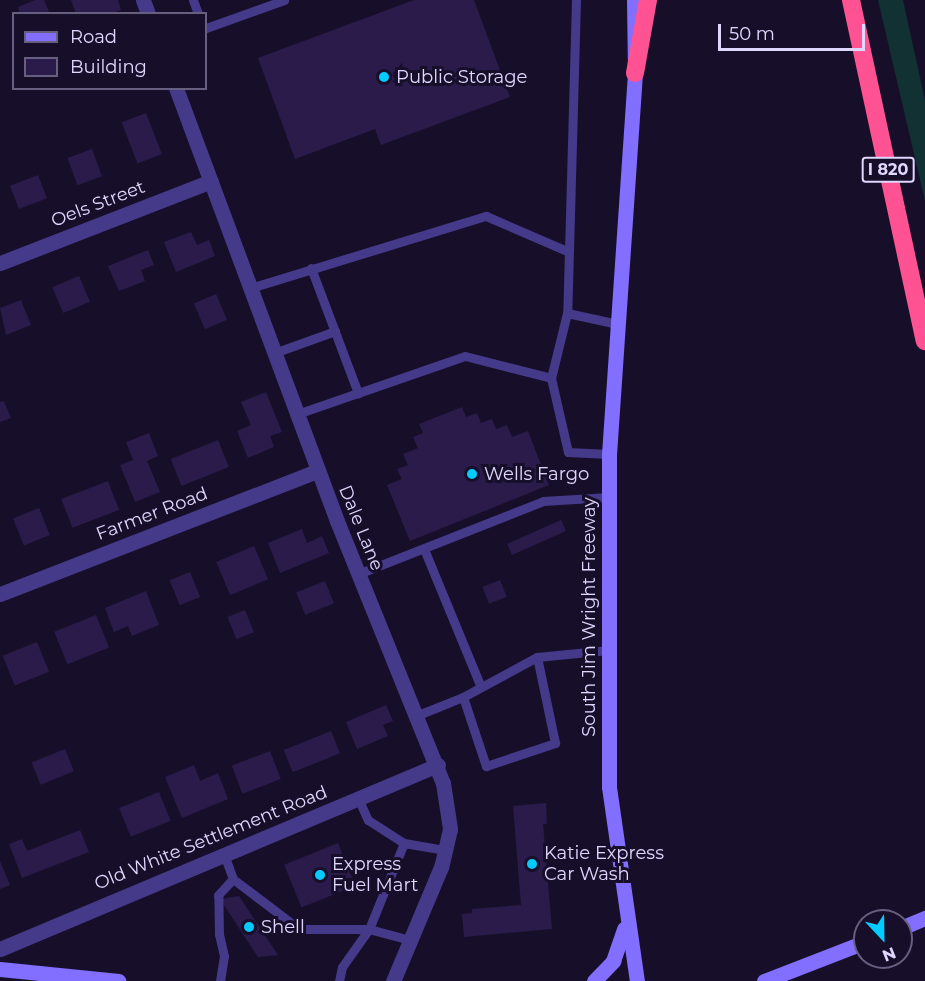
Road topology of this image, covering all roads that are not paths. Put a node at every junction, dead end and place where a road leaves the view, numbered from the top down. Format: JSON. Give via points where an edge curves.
{"nodes":[{"id":1,"x":284,"y":0,"type":"edge"},
{"id":2,"x":576,"y":0,"type":"edge"},
{"id":3,"x":634,"y":0,"type":"edge"},
{"id":4,"x":648,"y":0,"type":"edge"},
{"id":5,"x":851,"y":0,"type":"edge"},
{"id":6,"x":207,"y":28,"type":"edge"},
{"id":7,"x":635,"y":73,"type":"junction"},
{"id":8,"x":177,"y":90,"type":"edge"},
{"id":9,"x":211,"y":181,"type":"junction"},
{"id":10,"x":569,"y":252,"type":"junction"},
{"id":11,"x":0,"y":263,"type":"edge"},
{"id":12,"x":311,"y":267,"type":"junction"},
{"id":13,"x":250,"y":288,"type":"junction"},
{"id":14,"x":567,"y":313,"type":"junction"},
{"id":15,"x":618,"y":324,"type":"junction"},
{"id":16,"x":335,"y":332,"type":"junction"},
{"id":17,"x":925,"y":340,"type":"edge"},
{"id":18,"x":274,"y":353,"type":"junction"},
{"id":19,"x":551,"y":378,"type":"junction"},
{"id":20,"x":358,"y":393,"type":"junction"},
{"id":21,"x":297,"y":414,"type":"junction"},
{"id":22,"x":609,"y":454,"type":"junction"},
{"id":23,"x":318,"y":471,"type":"junction"},
{"id":24,"x":609,"y":497,"type":"junction"},
{"id":25,"x":424,"y":549,"type":"junction"},
{"id":26,"x":358,"y":574,"type":"junction"},
{"id":27,"x":0,"y":594,"type":"edge"},
{"id":28,"x":609,"y":650,"type":"junction"},
{"id":29,"x":537,"y":657,"type":"junction"},
{"id":30,"x":481,"y":687,"type":"junction"},
{"id":31,"x":463,"y":697,"type":"junction"},
{"id":32,"x":418,"y":715,"type":"junction"},
{"id":33,"x":438,"y":765,"type":"junction"},
{"id":34,"x":358,"y":798,"type":"junction"},
{"id":35,"x":404,"y":843,"type":"junction"},
{"id":36,"x":445,"y":850,"type":"junction"},
{"id":37,"x":224,"y":854,"type":"junction"},
{"id":38,"x":233,"y":879,"type":"junction"},
{"id":39,"x":626,"y":920,"type":"junction"},
{"id":40,"x":369,"y":929,"type":"junction"},
{"id":41,"x":410,"y":940,"type":"junction"},
{"id":42,"x":853,"y":947,"type":"edge"},
{"id":43,"x":0,"y":949,"type":"edge"},
{"id":44,"x":7,"y":973,"type":"edge"},
{"id":45,"x":118,"y":981,"type":"edge"},
{"id":46,"x":220,"y":981,"type":"edge"},
{"id":47,"x":339,"y":981,"type":"edge"},
{"id":48,"x":393,"y":981,"type":"edge"},
{"id":49,"x":594,"y":981,"type":"edge"},
{"id":50,"x":637,"y":981,"type":"edge"},
{"id":51,"x":764,"y":981,"type":"edge"}],
"edges":[{"from":1,"to":6,"type":"lane"},
{"from":2,"to":10,"type":"lane"},
{"from":3,"to":7,"type":"main road","name":"South Jim Wright Freeway"},
{"from":4,"to":7,"type":"highway"},
{"from":5,"to":17,"type":"highway","number":"I 820"},
{"from":7,"to":15,"type":"main road","name":"South Jim Wright Freeway"},
{"from":8,"to":9,"type":"street","name":"Dale Lane"},
{"from":9,"to":11,"type":"street","name":"Oels Street"},
{"from":9,"to":13,"type":"street","name":"Dale Lane"},
{"from":10,"to":12,"type":"lane","via":[[486,216]]},
{"from":10,"to":14,"type":"lane"},
{"from":12,"to":13,"type":"lane"},
{"from":12,"to":16,"type":"lane"},
{"from":13,"to":18,"type":"street","name":"Dale Lane"},
{"from":14,"to":15,"type":"lane"},
{"from":14,"to":19,"type":"lane"},
{"from":15,"to":22,"type":"main road","name":"South Jim Wright Freeway"},
{"from":16,"to":18,"type":"lane"},
{"from":16,"to":20,"type":"lane"},
{"from":18,"to":21,"type":"street","name":"Dale Lane"},
{"from":19,"to":20,"type":"lane","via":[[465,356]]},
{"from":19,"to":22,"type":"lane","via":[[568,452]]},
{"from":20,"to":21,"type":"lane"},
{"from":21,"to":23,"type":"street","name":"Dale Lane"},
{"from":22,"to":24,"type":"main road","name":"South Jim Wright Freeway"},
{"from":23,"to":26,"type":"street","name":"Dale Lane"},
{"from":23,"to":27,"type":"street","name":"Farmer Road"},
{"from":24,"to":25,"type":"lane","via":[[543,501]]},
{"from":24,"to":28,"type":"main road","name":"South Jim Wright Freeway"},
{"from":25,"to":26,"type":"lane"},
{"from":25,"to":30,"type":"lane"},
{"from":26,"to":32,"type":"street","name":"Dale Lane"},
{"from":28,"to":29,"type":"lane"},
{"from":28,"to":39,"type":"main road","name":"South Jim Wright Freeway","via":[[609,787]]},
{"from":29,"to":30,"type":"lane"},
{"from":29,"to":31,"type":"lane","via":[[555,743],[486,766]]},
{"from":30,"to":31,"type":"lane"},
{"from":31,"to":32,"type":"lane"},
{"from":32,"to":33,"type":"street","name":"Dale Lane"},
{"from":33,"to":34,"type":"street","name":"Old White Settlement Road"},
{"from":33,"to":36,"type":"street","name":"Dale Lane","via":[[450,829]]},
{"from":34,"to":35,"type":"lane","via":[[368,820]]},
{"from":34,"to":37,"type":"street","name":"Old White Settlement Road"},
{"from":35,"to":36,"type":"lane"},
{"from":35,"to":40,"type":"lane"},
{"from":36,"to":41,"type":"street","name":"Dale Lane"},
{"from":37,"to":38,"type":"lane"},
{"from":37,"to":43,"type":"street","name":"Old White Settlement Road"},
{"from":38,"to":40,"type":"lane","via":[[299,928]]},
{"from":38,"to":46,"type":"lane","via":[[218,895],[224,956]]},
{"from":39,"to":49,"type":"main road","via":[[614,961]]},
{"from":39,"to":50,"type":"main road","name":"South Jim Wright Freeway"},
{"from":40,"to":41,"type":"lane"},
{"from":40,"to":47,"type":"lane","via":[[342,967]]},
{"from":41,"to":48,"type":"street","name":"Dale Lane"},
{"from":42,"to":51,"type":"main road"},
{"from":44,"to":45,"type":"main road"}]}
